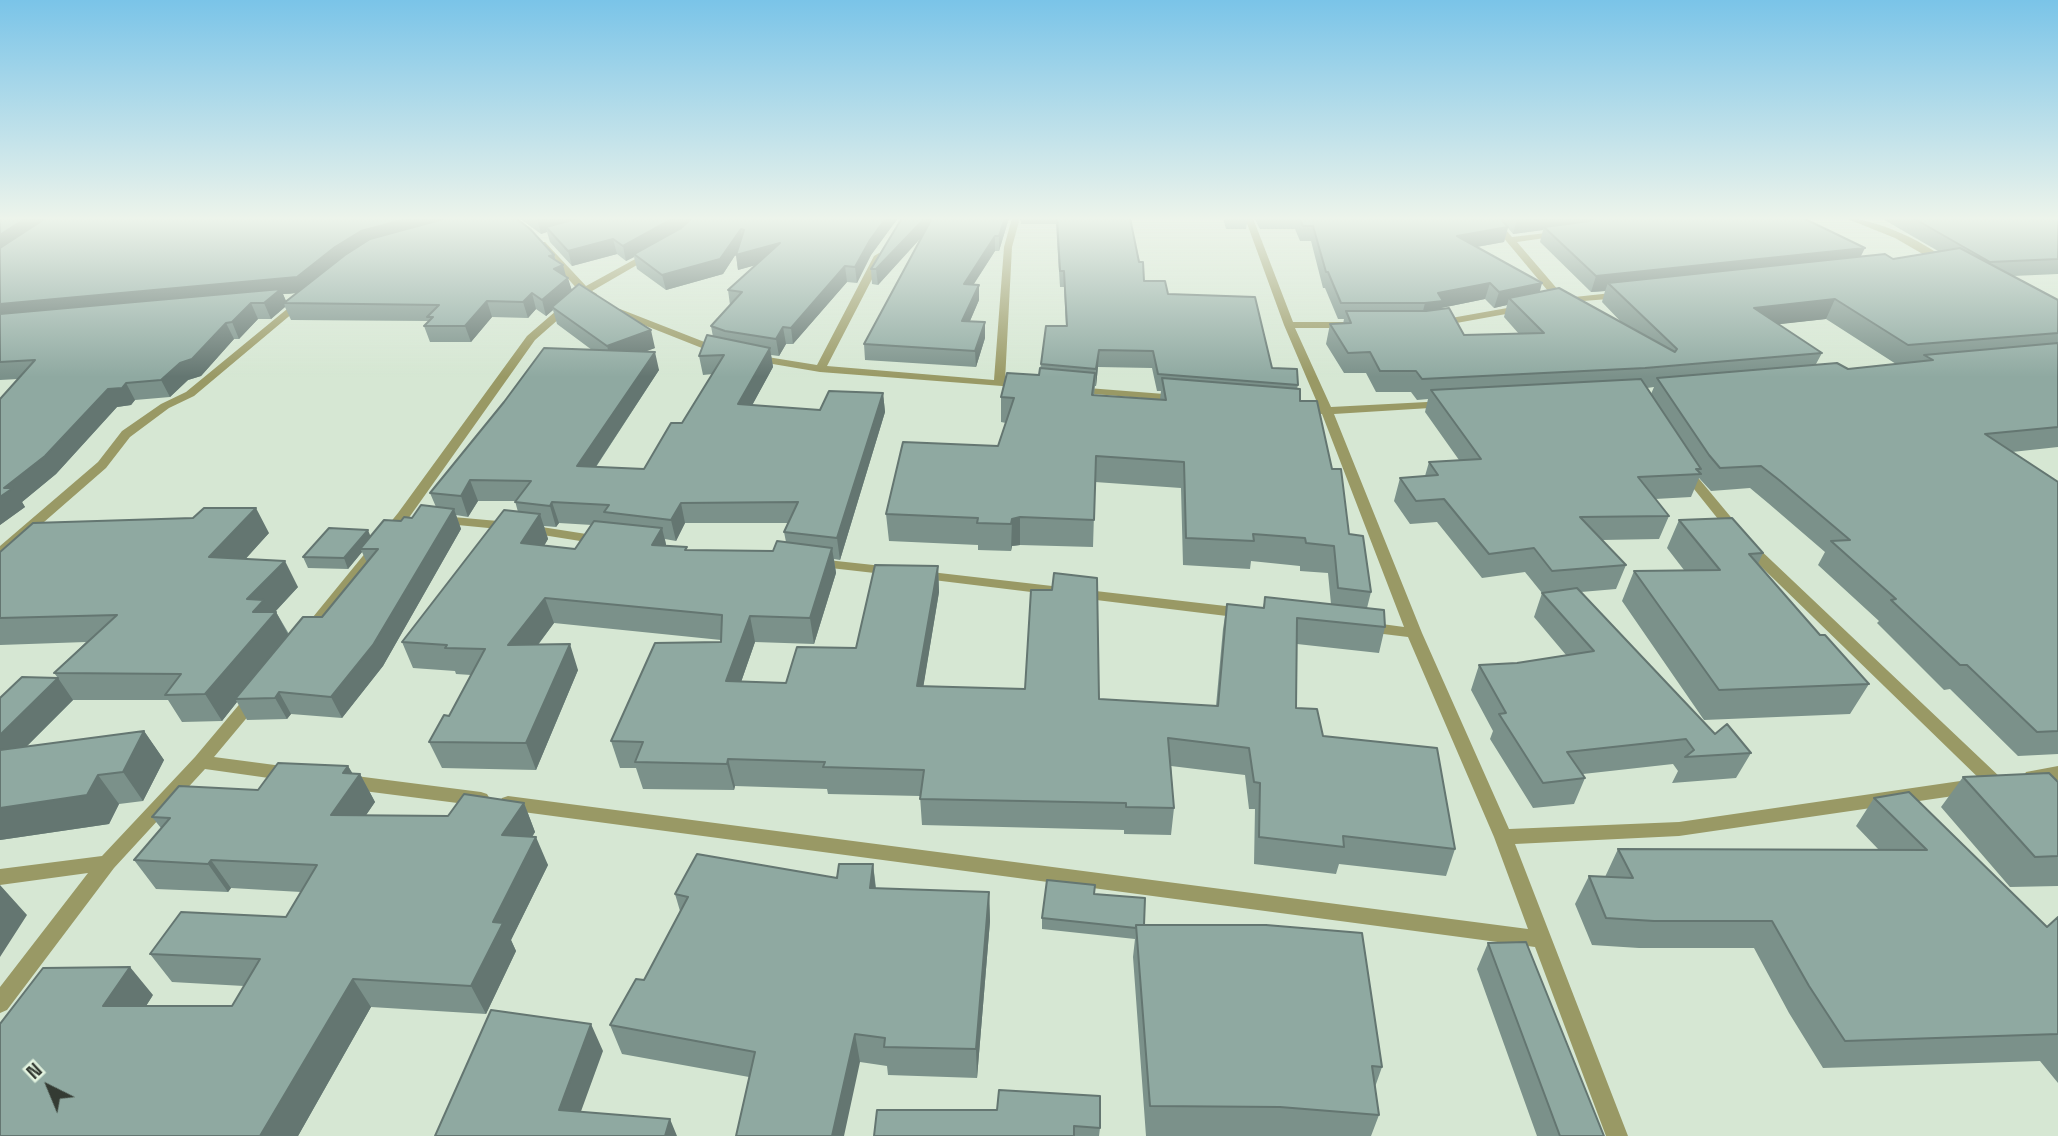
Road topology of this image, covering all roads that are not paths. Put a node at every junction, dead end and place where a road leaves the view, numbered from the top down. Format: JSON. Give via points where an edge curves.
{"nodes":[{"id":1,"x":568,"y":271,"type":"edge"},
{"id":2,"x":621,"y":271,"type":"edge"},
{"id":3,"x":873,"y":271,"type":"edge"},
{"id":4,"x":1006,"y":271,"type":"edge"},
{"id":5,"x":1269,"y":271,"type":"edge"},
{"id":6,"x":1538,"y":271,"type":"edge"},
{"id":7,"x":315,"y":290,"type":"edge"},
{"id":8,"x":585,"y":291,"type":"junction"},
{"id":9,"x":1635,"y":294,"type":"edge"},
{"id":10,"x":305,"y":298,"type":"junction"},
{"id":11,"x":291,"y":299,"type":"edge"},
{"id":12,"x":1562,"y":300,"type":"junction"},
{"id":13,"x":1550,"y":303,"type":"edge"},
{"id":14,"x":1538,"y":305,"type":"edge"},
{"id":15,"x":1432,"y":324,"type":"edge"},
{"id":16,"x":1289,"y":325,"type":"junction"},
{"id":17,"x":1365,"y":325,"type":"edge"},
{"id":18,"x":820,"y":369,"type":"junction"},
{"id":19,"x":999,"y":384,"type":"junction"},
{"id":20,"x":1040,"y":387,"type":"edge"},
{"id":21,"x":1068,"y":389,"type":"edge"},
{"id":22,"x":1191,"y":400,"type":"edge"},
{"id":23,"x":1462,"y":403,"type":"edge"},
{"id":24,"x":1286,"y":408,"type":"edge"},
{"id":25,"x":1327,"y":411,"type":"junction"},
{"id":26,"x":1679,"y":459,"type":"edge"},
{"id":27,"x":416,"y":518,"type":"junction"},
{"id":28,"x":618,"y":542,"type":"edge"},
{"id":29,"x":0,"y":553,"type":"edge"},
{"id":30,"x":797,"y":561,"type":"edge"},
{"id":31,"x":1264,"y":615,"type":"edge"},
{"id":32,"x":1346,"y":625,"type":"edge"},
{"id":33,"x":1414,"y":633,"type":"junction"},
{"id":34,"x":298,"y":645,"type":"edge"},
{"id":35,"x":262,"y":687,"type":"edge"},
{"id":36,"x":201,"y":762,"type":"junction"},
{"id":37,"x":2058,"y":773,"type":"edge"},
{"id":38,"x":2008,"y":781,"type":"junction"},
{"id":39,"x":1503,"y":837,"type":"junction"},
{"id":40,"x":107,"y":863,"type":"junction"},
{"id":41,"x":0,"y":877,"type":"edge"},
{"id":42,"x":1542,"y":939,"type":"junction"},
{"id":43,"x":0,"y":1003,"type":"edge"},
{"id":44,"x":1617,"y":1136,"type":"edge"}],
"edges":[{"from":1,"to":8,"type":"street"},
{"from":2,"to":8,"type":"street"},
{"from":3,"to":18,"type":"street"},
{"from":4,"to":19,"type":"street"},
{"from":5,"to":16,"type":"street"},
{"from":6,"to":12,"type":"street"},
{"from":7,"to":10,"type":"street"},
{"from":8,"to":18,"type":"street","via":[[631,318],[704,348]]},
{"from":8,"to":27,"type":"street","via":[[531,338]]},
{"from":9,"to":12,"type":"street"},
{"from":10,"to":11,"type":"street"},
{"from":10,"to":29,"type":"street","via":[[190,394],[126,434],[102,465]]},
{"from":12,"to":13,"type":"street"},
{"from":14,"to":15,"type":"street"},
{"from":16,"to":17,"type":"street"},
{"from":16,"to":25,"type":"street"},
{"from":18,"to":19,"type":"street"},
{"from":19,"to":20,"type":"street"},
{"from":21,"to":22,"type":"street"},
{"from":23,"to":25,"type":"street"},
{"from":24,"to":25,"type":"street"},
{"from":25,"to":33,"type":"street"},
{"from":26,"to":38,"type":"street","via":[[1692,481],[1760,559]]},
{"from":27,"to":28,"type":"street"},
{"from":27,"to":34,"type":"street"},
{"from":30,"to":31,"type":"street"},
{"from":32,"to":33,"type":"street"},
{"from":33,"to":39,"type":"street"},
{"from":35,"to":36,"type":"street"},
{"from":36,"to":40,"type":"street"},
{"from":36,"to":42,"type":"street"},
{"from":37,"to":38,"type":"street"},
{"from":38,"to":39,"type":"street","via":[[1679,828]]},
{"from":39,"to":42,"type":"street"},
{"from":40,"to":41,"type":"street"},
{"from":40,"to":43,"type":"street"},
{"from":42,"to":44,"type":"street"}]}
